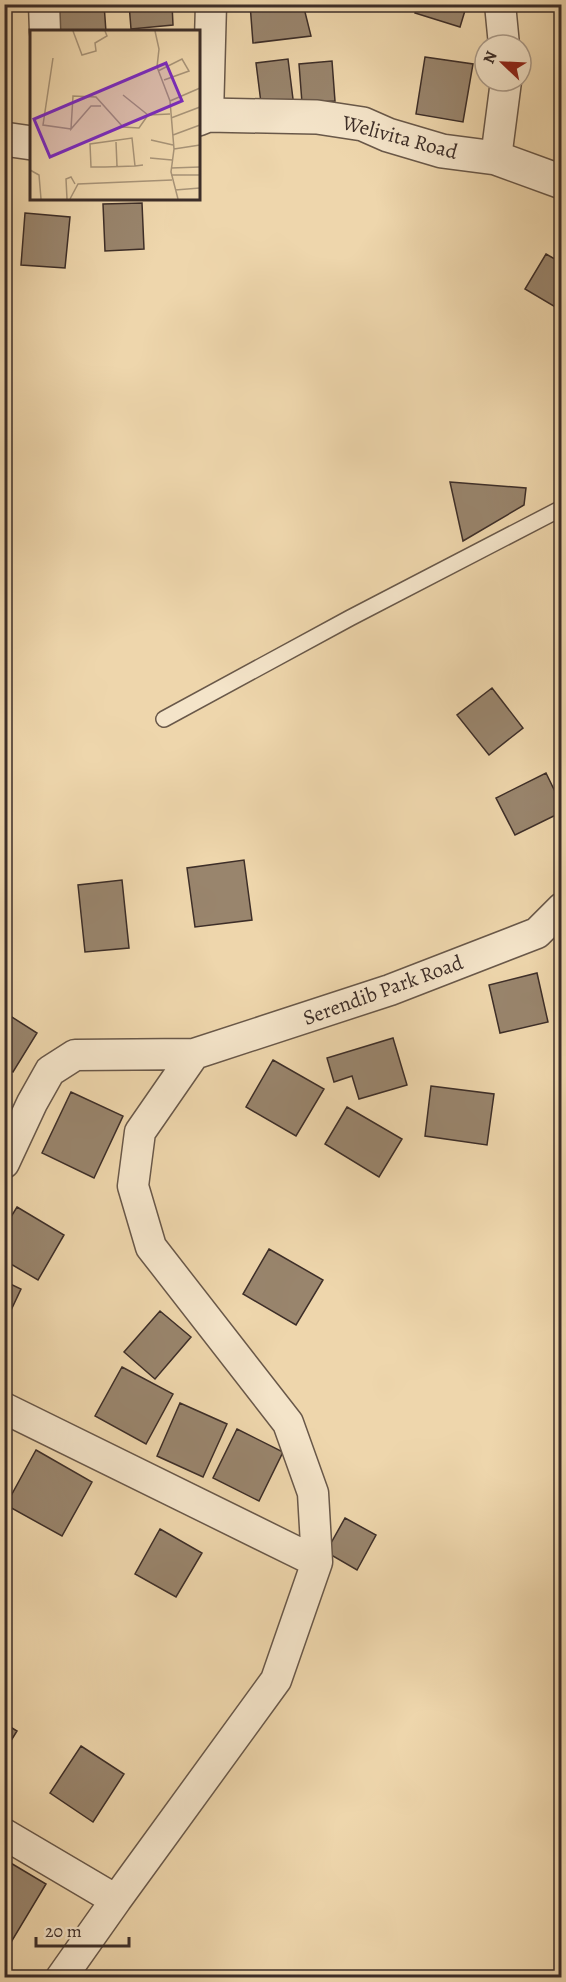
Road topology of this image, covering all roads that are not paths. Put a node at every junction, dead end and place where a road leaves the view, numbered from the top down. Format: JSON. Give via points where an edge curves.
{"nodes":[{"id":1,"x":44,"y":4,"type":"edge"},
{"id":2,"x":211,"y":4,"type":"edge"},
{"id":3,"x":500,"y":4,"type":"edge"},
{"id":4,"x":45,"y":30,"type":"edge"},
{"id":5,"x":503,"y":33,"type":"edge"},
{"id":6,"x":504,"y":93,"type":"edge"},
{"id":7,"x":203,"y":118,"type":"edge"},
{"id":8,"x":4,"y":139,"type":"edge"},
{"id":9,"x":30,"y":143,"type":"edge"},
{"id":10,"x":496,"y":158,"type":"junction"},
{"id":11,"x":561,"y":182,"type":"edge"},
{"id":12,"x":561,"y":508,"type":"edge"},
{"id":13,"x":164,"y":719,"type":"dead end"},
{"id":14,"x":561,"y":908,"type":"edge"},
{"id":15,"x":194,"y":1054,"type":"junction"},
{"id":16,"x":4,"y":1163,"type":"edge"},
{"id":17,"x":4,"y":1408,"type":"edge"},
{"id":18,"x":317,"y":1562,"type":"junction"},
{"id":19,"x":4,"y":1834,"type":"edge"},
{"id":20,"x":116,"y":1900,"type":"junction"},
{"id":21,"x":61,"y":1977,"type":"edge"}],
"edges":[{"from":1,"to":4,"type":"street"},
{"from":2,"to":7,"type":"street"},
{"from":3,"to":5,"type":"street"},
{"from":6,"to":10,"type":"street"},
{"from":7,"to":10,"type":"street","name":"Welivita Road","via":[[317,117],[363,124],[442,151]]},
{"from":8,"to":9,"type":"street"},
{"from":10,"to":11,"type":"street","name":"Welivita Road"},
{"from":12,"to":13,"type":"lane"},
{"from":14,"to":15,"type":"street","name":"Serendib Park Road","via":[[537,933],[390,990]]},
{"from":15,"to":16,"type":"street","name":"Serendib Park Road","via":[[75,1055],[50,1071]]},
{"from":15,"to":18,"type":"street","via":[[140,1132],[133,1186],[151,1247],[288,1423],[314,1493]]},
{"from":17,"to":18,"type":"street"},
{"from":18,"to":20,"type":"street","via":[[276,1680]]},
{"from":19,"to":20,"type":"street"},
{"from":20,"to":21,"type":"street"}]}
